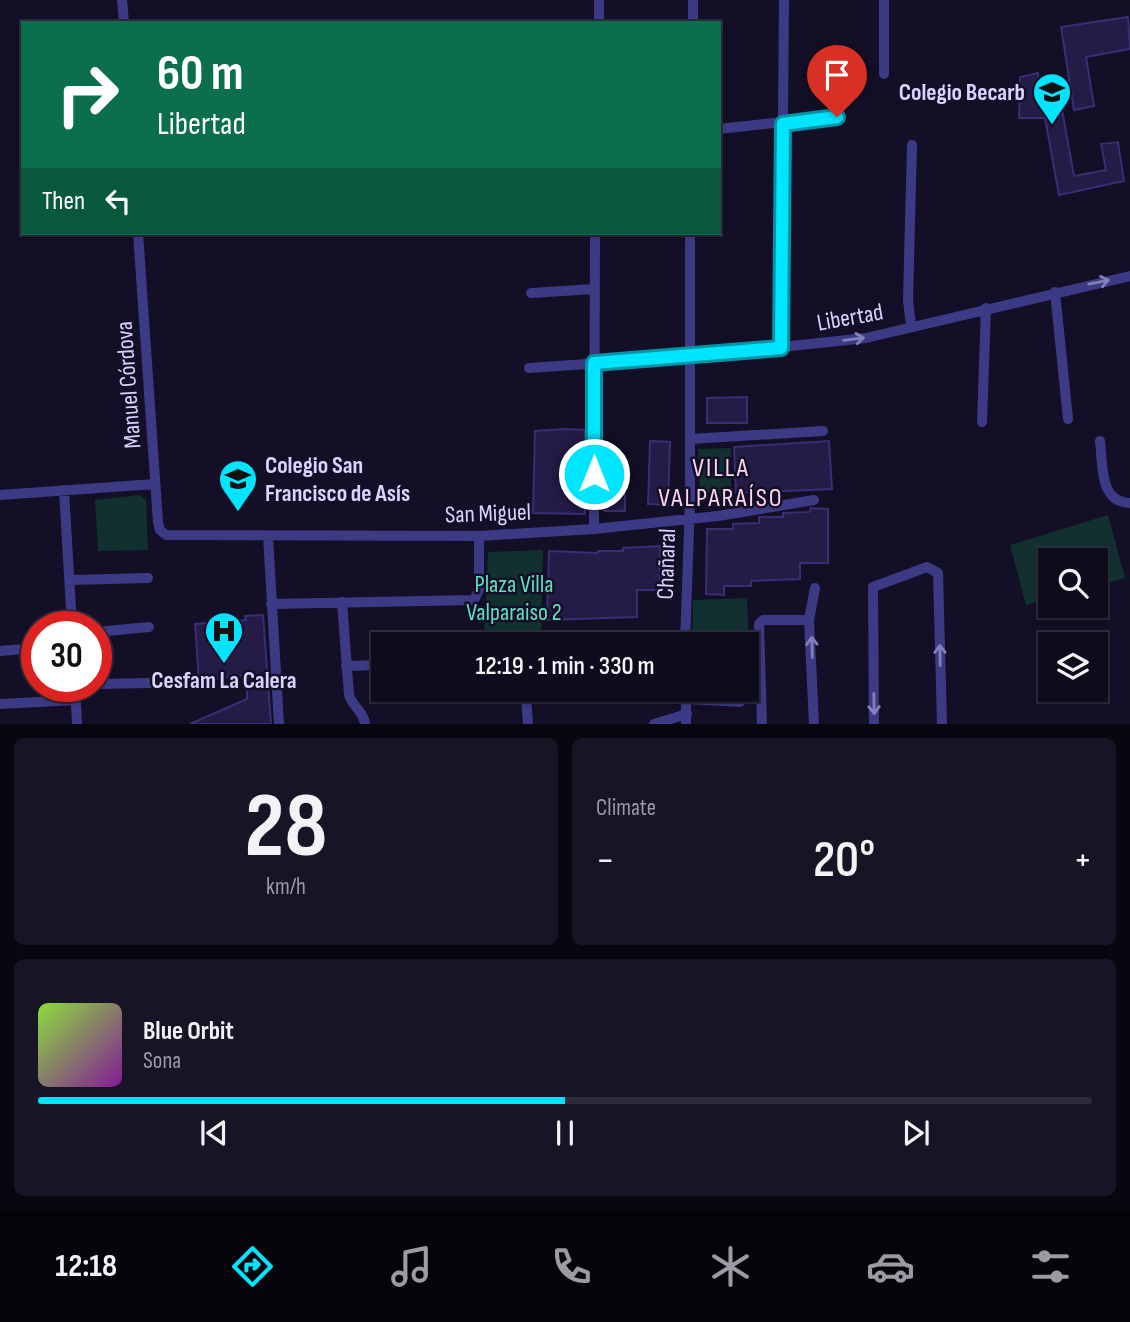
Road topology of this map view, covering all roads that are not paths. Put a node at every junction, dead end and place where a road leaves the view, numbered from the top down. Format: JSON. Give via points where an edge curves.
{"nodes":[{"id":1,"x":122,"y":0,"type":"edge"},
{"id":2,"x":599,"y":0,"type":"edge"},
{"id":3,"x":693,"y":0,"type":"edge"},
{"id":4,"x":784,"y":0,"type":"edge"},
{"id":5,"x":884,"y":0,"type":"edge"},
{"id":6,"x":124,"y":21,"type":"edge"},
{"id":7,"x":599,"y":21,"type":"edge"},
{"id":8,"x":693,"y":21,"type":"edge"},
{"id":9,"x":884,"y":74,"type":"dead end"},
{"id":10,"x":837,"y":117,"type":"dead end"},
{"id":11,"x":783,"y":124,"type":"junction"},
{"id":12,"x":721,"y":129,"type":"edge"},
{"id":13,"x":912,"y":145,"type":"dead end"},
{"id":14,"x":138,"y":235,"type":"edge"},
{"id":15,"x":595,"y":235,"type":"edge"},
{"id":16,"x":690,"y":235,"type":"edge"},
{"id":17,"x":1130,"y":276,"type":"edge"},
{"id":18,"x":594,"y":289,"type":"junction"},
{"id":19,"x":1055,"y":292,"type":"junction"},
{"id":20,"x":531,"y":293,"type":"dead end"},
{"id":21,"x":986,"y":308,"type":"junction"},
{"id":22,"x":911,"y":326,"type":"junction"},
{"id":23,"x":781,"y":348,"type":"junction"},
{"id":24,"x":688,"y":357,"type":"junction"},
{"id":25,"x":594,"y":363,"type":"junction"},
{"id":26,"x":529,"y":368,"type":"dead end"},
{"id":27,"x":1068,"y":419,"type":"dead end"},
{"id":28,"x":982,"y":422,"type":"dead end"},
{"id":29,"x":823,"y":431,"type":"dead end"},
{"id":30,"x":690,"y":439,"type":"junction"},
{"id":31,"x":1100,"y":441,"type":"dead end"},
{"id":32,"x":155,"y":484,"type":"junction"},
{"id":33,"x":64,"y":490,"type":"junction"},
{"id":34,"x":0,"y":495,"type":"edge"},
{"id":35,"x":814,"y":500,"type":"dead end"},
{"id":36,"x":1130,"y":503,"type":"edge"},
{"id":37,"x":688,"y":519,"type":"junction"},
{"id":38,"x":594,"y":529,"type":"junction"},
{"id":39,"x":162,"y":533,"type":"joint"},
{"id":40,"x":268,"y":536,"type":"junction"},
{"id":41,"x":479,"y":536,"type":"junction"},
{"id":42,"x":148,"y":578,"type":"dead end"},
{"id":43,"x":70,"y":580,"type":"junction"},
{"id":44,"x":815,"y":588,"type":"dead end"},
{"id":45,"x":342,"y":602,"type":"junction"},
{"id":46,"x":271,"y":604,"type":"junction"},
{"id":47,"x":71,"y":611,"type":"edge"},
{"id":48,"x":809,"y":620,"type":"junction"},
{"id":49,"x":149,"y":627,"type":"dead end"},
{"id":50,"x":112,"y":630,"type":"edge"},
{"id":51,"x":685,"y":632,"type":"edge"},
{"id":52,"x":21,"y":649,"type":"edge"},
{"id":53,"x":0,"y":651,"type":"edge"},
{"id":54,"x":371,"y":665,"type":"edge"},
{"id":55,"x":346,"y":666,"type":"junction"},
{"id":56,"x":151,"y":683,"type":"dead end"},
{"id":57,"x":112,"y":684,"type":"edge"},
{"id":58,"x":38,"y":702,"type":"edge"},
{"id":59,"x":75,"y":702,"type":"edge"},
{"id":60,"x":522,"y":702,"type":"edge"},
{"id":61,"x":0,"y":704,"type":"edge"},
{"id":62,"x":687,"y":719,"type":"edge"},
{"id":63,"x":77,"y":723,"type":"edge"},
{"id":64,"x":279,"y":723,"type":"edge"},
{"id":65,"x":365,"y":723,"type":"edge"},
{"id":66,"x":528,"y":723,"type":"edge"},
{"id":67,"x":654,"y":723,"type":"edge"},
{"id":68,"x":762,"y":723,"type":"edge"},
{"id":69,"x":814,"y":723,"type":"edge"},
{"id":70,"x":874,"y":723,"type":"edge"},
{"id":71,"x":942,"y":723,"type":"edge"}],
"edges":[{"from":1,"to":6,"type":"street"},
{"from":2,"to":7,"type":"street"},
{"from":3,"to":8,"type":"street"},
{"from":4,"to":11,"type":"street"},
{"from":5,"to":9,"type":"street"},
{"from":10,"to":11,"type":"street"},
{"from":11,"to":12,"type":"street"},
{"from":11,"to":23,"type":"street"},
{"from":13,"to":22,"type":"street"},
{"from":14,"to":32,"type":"street","name":"Manuel Córdova"},
{"from":15,"to":18,"type":"street"},
{"from":16,"to":24,"type":"street","name":"Chañaral"},
{"from":19,"to":17,"type":"street","name":"Libertad","one_way":true},
{"from":18,"to":20,"type":"street"},
{"from":18,"to":25,"type":"street"},
{"from":19,"to":21,"type":"street","name":"Libertad"},
{"from":19,"to":27,"type":"street"},
{"from":21,"to":22,"type":"street","name":"Libertad"},
{"from":21,"to":28,"type":"street"},
{"from":23,"to":22,"type":"street","name":"Libertad","one_way":true,"via":[[866,338]]},
{"from":23,"to":24,"type":"street","name":"Libertad"},
{"from":24,"to":25,"type":"street","name":"Libertad"},
{"from":24,"to":30,"type":"street","name":"Chañaral"},
{"from":25,"to":26,"type":"street","name":"Libertad"},
{"from":25,"to":38,"type":"street"},
{"from":29,"to":30,"type":"street"},
{"from":30,"to":37,"type":"street","name":"Chañaral"},
{"from":31,"to":36,"type":"street","via":[[1106,490],[1116,502]]},
{"from":32,"to":33,"type":"street"},
{"from":32,"to":39,"type":"street","name":"Manuel Córdova"},
{"from":33,"to":34,"type":"street"},
{"from":33,"to":43,"type":"street"},
{"from":35,"to":37,"type":"street","name":"San Miguel"},
{"from":37,"to":38,"type":"street","name":"San Miguel"},
{"from":37,"to":51,"type":"street","name":"Chañaral"},
{"from":38,"to":41,"type":"street","name":"San Miguel"},
{"from":39,"to":40,"type":"street","name":"San Miguel","via":[[172,537]]},
{"from":40,"to":41,"type":"street","name":"San Miguel"},
{"from":40,"to":46,"type":"street"},
{"from":41,"to":45,"type":"street","via":[[474,600]]},
{"from":42,"to":43,"type":"street"},
{"from":43,"to":47,"type":"street"},
{"from":44,"to":48,"type":"street"},
{"from":45,"to":46,"type":"street"},
{"from":45,"to":55,"type":"street"},
{"from":46,"to":64,"type":"street"},
{"from":48,"to":68,"type":"street","via":[[764,620],[759,624]]},
{"from":69,"to":48,"type":"street","one_way":true},
{"from":49,"to":50,"type":"street"},
{"from":52,"to":53,"type":"street"},
{"from":54,"to":55,"type":"street"},
{"from":55,"to":65,"type":"street","via":[[353,705]]},
{"from":56,"to":57,"type":"street"},
{"from":58,"to":61,"type":"street"},
{"from":59,"to":63,"type":"street"},
{"from":60,"to":66,"type":"street"},
{"from":62,"to":67,"type":"street"},
{"from":71,"to":70,"type":"street","one_way":true,"via":[[938,573],[927,567],[873,587]]}]}
